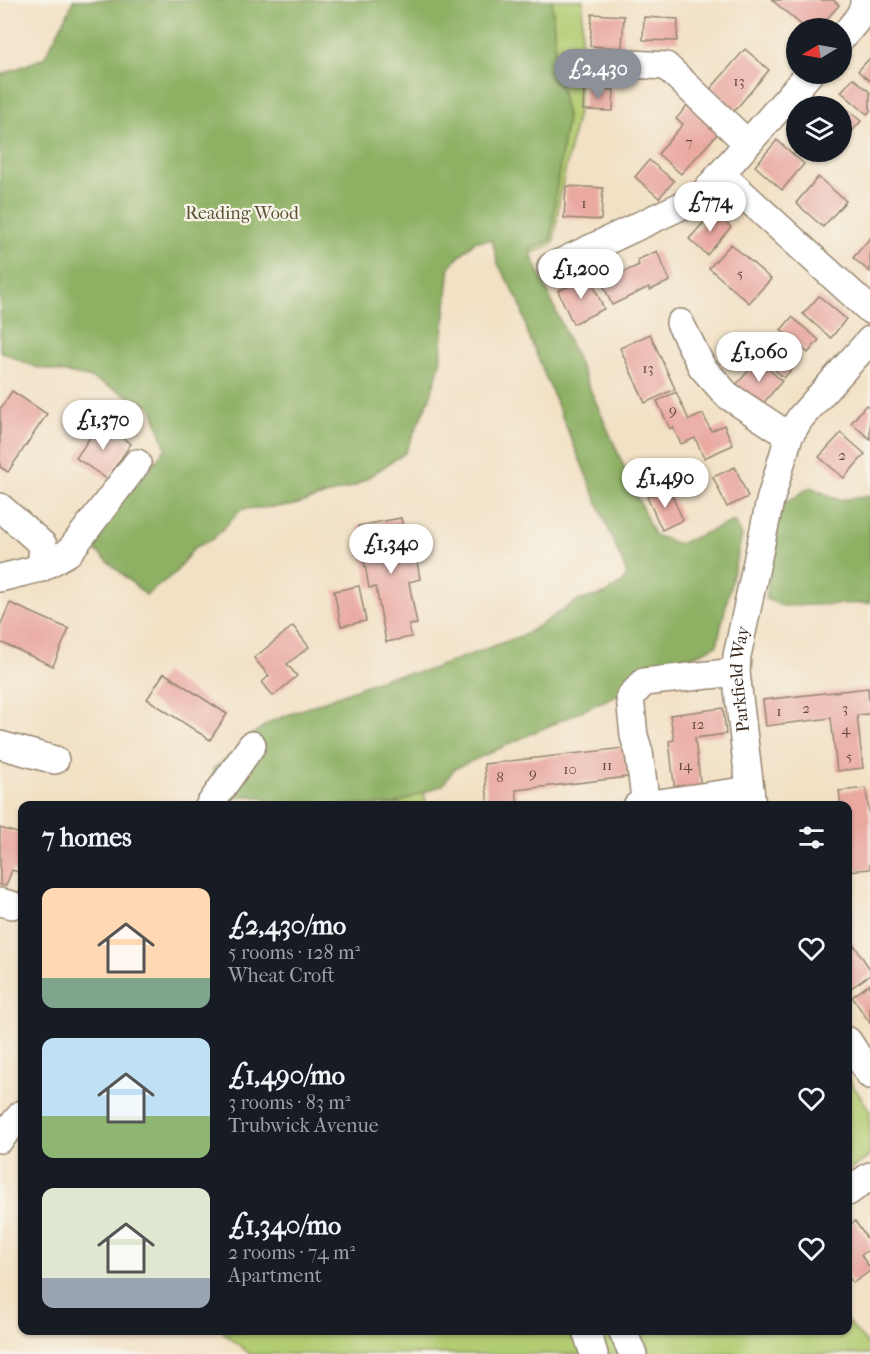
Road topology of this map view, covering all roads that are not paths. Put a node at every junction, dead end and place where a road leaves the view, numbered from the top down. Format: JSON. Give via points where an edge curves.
{"nodes":[{"id":1,"x":864,"y":0,"type":"edge"},
{"id":2,"x":852,"y":25,"type":"edge"},
{"id":3,"x":614,"y":63,"type":"dead end"},
{"id":4,"x":800,"y":84,"type":"edge"},
{"id":5,"x":747,"y":143,"type":"junction"},
{"id":6,"x":721,"y":174,"type":"junction"},
{"id":7,"x":551,"y":267,"type":"dead end"},
{"id":8,"x":870,"y":310,"type":"edge"},
{"id":9,"x":680,"y":323,"type":"dead end"},
{"id":10,"x":870,"y":340,"type":"edge"},
{"id":11,"x":789,"y":436,"type":"junction"},
{"id":12,"x":137,"y":463,"type":"dead end"},
{"id":13,"x":0,"y":507,"type":"edge"},
{"id":14,"x":41,"y":568,"type":"junction"},
{"id":15,"x":0,"y":578,"type":"edge"},
{"id":16,"x":736,"y":672,"type":"junction"},
{"id":17,"x":0,"y":745,"type":"edge"},
{"id":18,"x":252,"y":745,"type":"dead end"},
{"id":19,"x":55,"y":760,"type":"dead end"},
{"id":20,"x":751,"y":798,"type":"edge"},
{"id":21,"x":213,"y":801,"type":"edge"},
{"id":22,"x":643,"y":801,"type":"edge"},
{"id":23,"x":705,"y":801,"type":"edge"},
{"id":24,"x":852,"y":1047,"type":"edge"},
{"id":25,"x":869,"y":1071,"type":"edge"},
{"id":26,"x":18,"y":1119,"type":"edge"},
{"id":27,"x":0,"y":1139,"type":"edge"},
{"id":28,"x":870,"y":1176,"type":"edge"},
{"id":29,"x":852,"y":1189,"type":"edge"},
{"id":30,"x":588,"y":1335,"type":"edge"},
{"id":31,"x":624,"y":1335,"type":"edge"},
{"id":32,"x":594,"y":1354,"type":"edge"},
{"id":33,"x":633,"y":1354,"type":"edge"}],
"edges":[{"from":1,"to":2,"type":"street","via":[[865,5]]},
{"from":3,"to":5,"type":"street","via":[[666,66]]},
{"from":4,"to":5,"type":"street"},
{"from":5,"to":6,"type":"street"},
{"from":6,"to":7,"type":"street","via":[[704,193],[683,205]]},
{"from":6,"to":8,"type":"street"},
{"from":9,"to":11,"type":"street","via":[[702,367],[728,395]]},
{"from":10,"to":11,"type":"street","name":"Parkfield Way","via":[[801,417]]},
{"from":11,"to":16,"type":"street","name":"Parkfield Way","via":[[770,501],[739,641]]},
{"from":12,"to":14,"type":"street","via":[[69,552]]},
{"from":13,"to":14,"type":"street","via":[[43,545]]},
{"from":14,"to":15,"type":"street"},
{"from":16,"to":20,"type":"street","name":"Parkfield Way"},
{"from":16,"to":22,"type":"street","via":[[644,682],[630,697]]},
{"from":17,"to":19,"type":"street"},
{"from":18,"to":21,"type":"street"},
{"from":20,"to":23,"type":"street"},
{"from":24,"to":25,"type":"street"},
{"from":26,"to":27,"type":"street"},
{"from":28,"to":29,"type":"street"},
{"from":30,"to":32,"type":"street"},
{"from":31,"to":33,"type":"street"}]}
